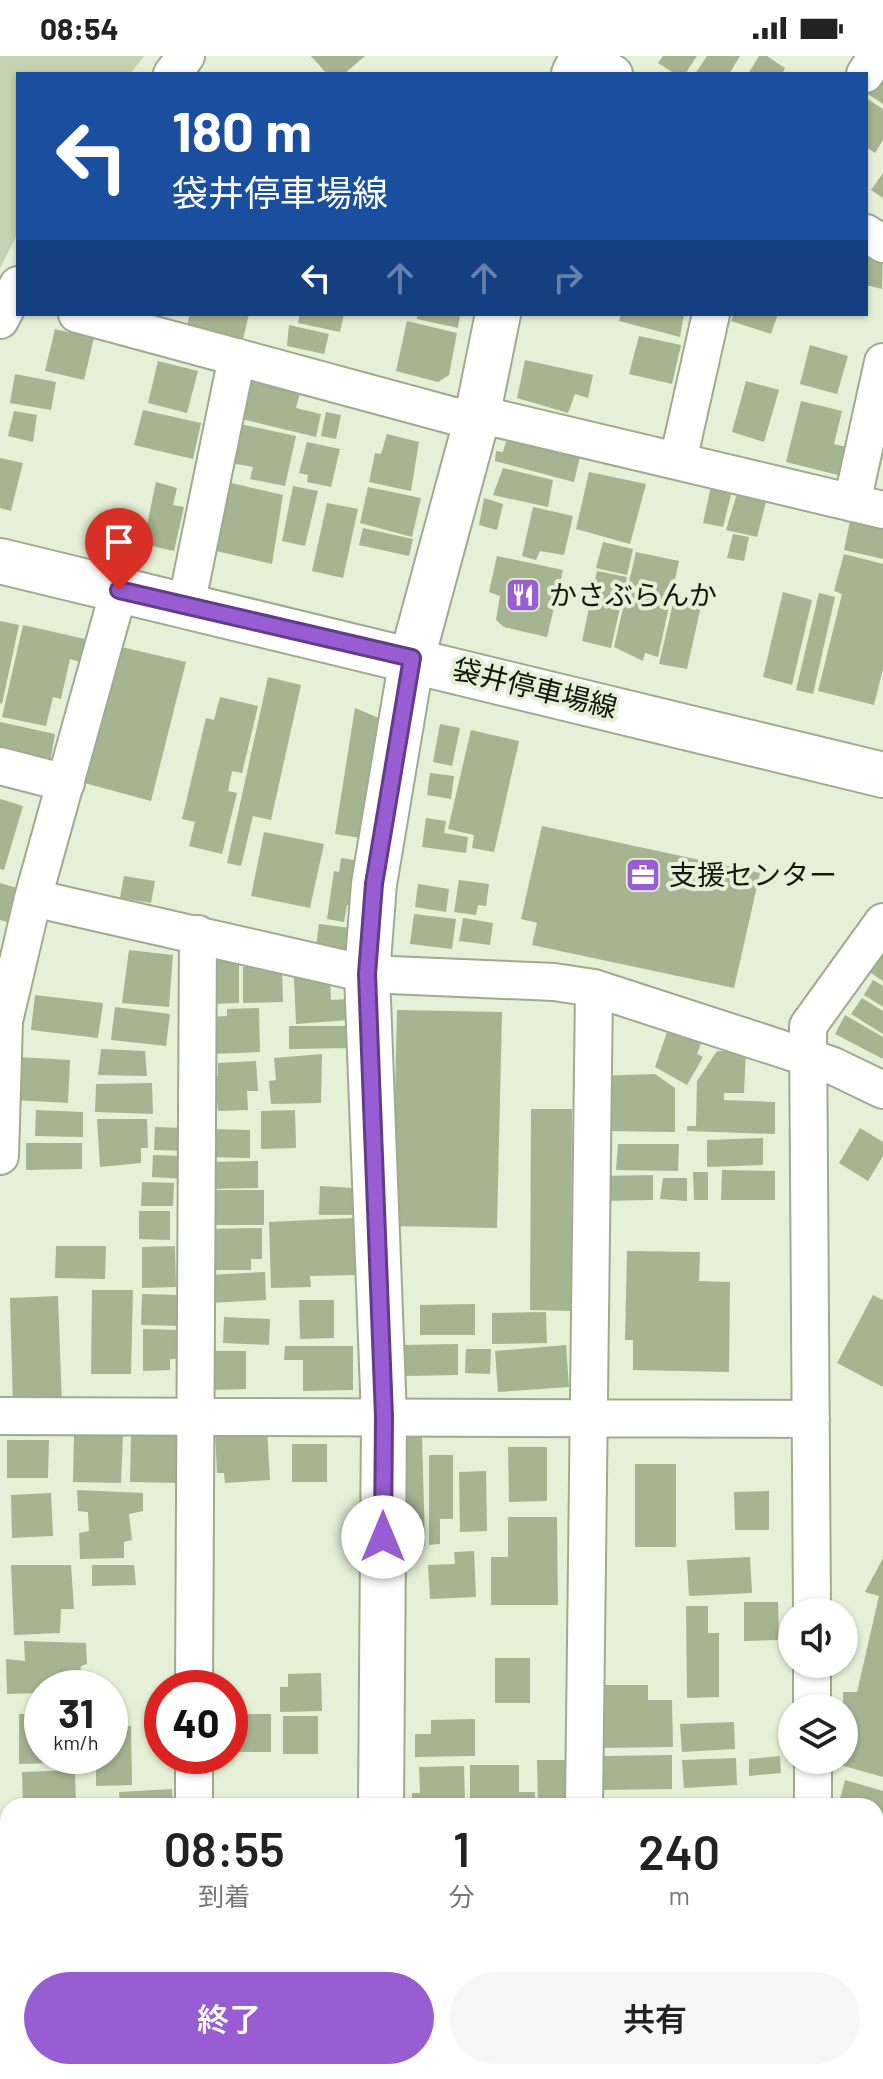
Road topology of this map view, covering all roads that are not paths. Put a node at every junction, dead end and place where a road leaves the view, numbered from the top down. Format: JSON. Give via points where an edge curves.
{"nodes":[{"id":1,"x":186,"y":56,"type":"edge"},
{"id":2,"x":584,"y":56,"type":"edge"},
{"id":3,"x":174,"y":72,"type":"edge"},
{"id":4,"x":611,"y":72,"type":"edge"},
{"id":5,"x":84,"y":316,"type":"edge"},
{"id":6,"x":498,"y":316,"type":"edge"},
{"id":7,"x":711,"y":316,"type":"edge"},
{"id":8,"x":237,"y":357,"type":"junction"},
{"id":9,"x":883,"y":362,"type":"edge"},
{"id":10,"x":477,"y":418,"type":"junction"},
{"id":11,"x":678,"y":461,"type":"junction"},
{"id":12,"x":867,"y":506,"type":"edge"},
{"id":13,"x":0,"y":561,"type":"edge"},
{"id":14,"x":119,"y":590,"type":"junction"},
{"id":15,"x":186,"y":606,"type":"junction"},
{"id":16,"x":412,"y":658,"type":"junction"},
{"id":17,"x":0,"y":766,"type":"edge"},
{"id":18,"x":883,"y":775,"type":"edge"},
{"id":19,"x":66,"y":783,"type":"junction"},
{"id":20,"x":33,"y":898,"type":"junction"},
{"id":21,"x":883,"y":922,"type":"edge"},
{"id":22,"x":198,"y":934,"type":"junction"},
{"id":23,"x":367,"y":974,"type":"junction"},
{"id":24,"x":594,"y":988,"type":"junction"},
{"id":25,"x":809,"y":1058,"type":"junction"},
{"id":26,"x":883,"y":1090,"type":"edge"},
{"id":27,"x":0,"y":1156,"type":"edge"},
{"id":28,"x":0,"y":1416,"type":"edge"},
{"id":29,"x":384,"y":1417,"type":"junction"},
{"id":30,"x":590,"y":1418,"type":"junction"},
{"id":31,"x":194,"y":1419,"type":"junction"},
{"id":32,"x":811,"y":1419,"type":"junction"},
{"id":33,"x":812,"y":1598,"type":"edge"},
{"id":34,"x":194,"y":1670,"type":"edge"},
{"id":35,"x":194,"y":1774,"type":"edge"},
{"id":36,"x":813,"y":1774,"type":"edge"},
{"id":37,"x":194,"y":1798,"type":"edge"},
{"id":38,"x":381,"y":1798,"type":"edge"},
{"id":39,"x":584,"y":1798,"type":"edge"},
{"id":40,"x":813,"y":1798,"type":"edge"},
{"id":41,"x":0,"y":1943,"type":"edge"},
{"id":42,"x":0,"y":1973,"type":"edge"}],
"edges":[{"from":1,"to":3,"type":"street"},
{"from":2,"to":4,"type":"street"},
{"from":5,"to":8,"type":"street"},
{"from":6,"to":10,"type":"street"},
{"from":7,"to":11,"type":"street"},
{"from":8,"to":10,"type":"street"},
{"from":8,"to":15,"type":"street"},
{"from":9,"to":12,"type":"street"},
{"from":10,"to":11,"type":"street"},
{"from":10,"to":16,"type":"street"},
{"from":11,"to":12,"type":"street"},
{"from":13,"to":14,"type":"street","name":"袋井停車場線"},
{"from":14,"to":15,"type":"street","name":"袋井停車場線"},
{"from":14,"to":19,"type":"street"},
{"from":15,"to":16,"type":"street","name":"袋井停車場線"},
{"from":16,"to":18,"type":"street","name":"袋井停車場線"},
{"from":16,"to":23,"type":"street","via":[[374,884]]},
{"from":17,"to":19,"type":"street"},
{"from":19,"to":20,"type":"street"},
{"from":20,"to":22,"type":"street"},
{"from":20,"to":27,"type":"street","via":[[4,1021]]},
{"from":21,"to":25,"type":"street","via":[[808,1026]]},
{"from":22,"to":23,"type":"street"},
{"from":22,"to":31,"type":"street"},
{"from":23,"to":24,"type":"street"},
{"from":23,"to":29,"type":"street"},
{"from":24,"to":25,"type":"street"},
{"from":24,"to":30,"type":"street"},
{"from":25,"to":26,"type":"street"},
{"from":25,"to":32,"type":"street"},
{"from":28,"to":31,"type":"street"},
{"from":29,"to":30,"type":"street"},
{"from":29,"to":31,"type":"street"},
{"from":29,"to":38,"type":"street"},
{"from":30,"to":32,"type":"street"},
{"from":30,"to":39,"type":"street"},
{"from":31,"to":34,"type":"street"},
{"from":32,"to":33,"type":"street"},
{"from":35,"to":37,"type":"street"},
{"from":36,"to":40,"type":"street"},
{"from":41,"to":42,"type":"street"}]}
